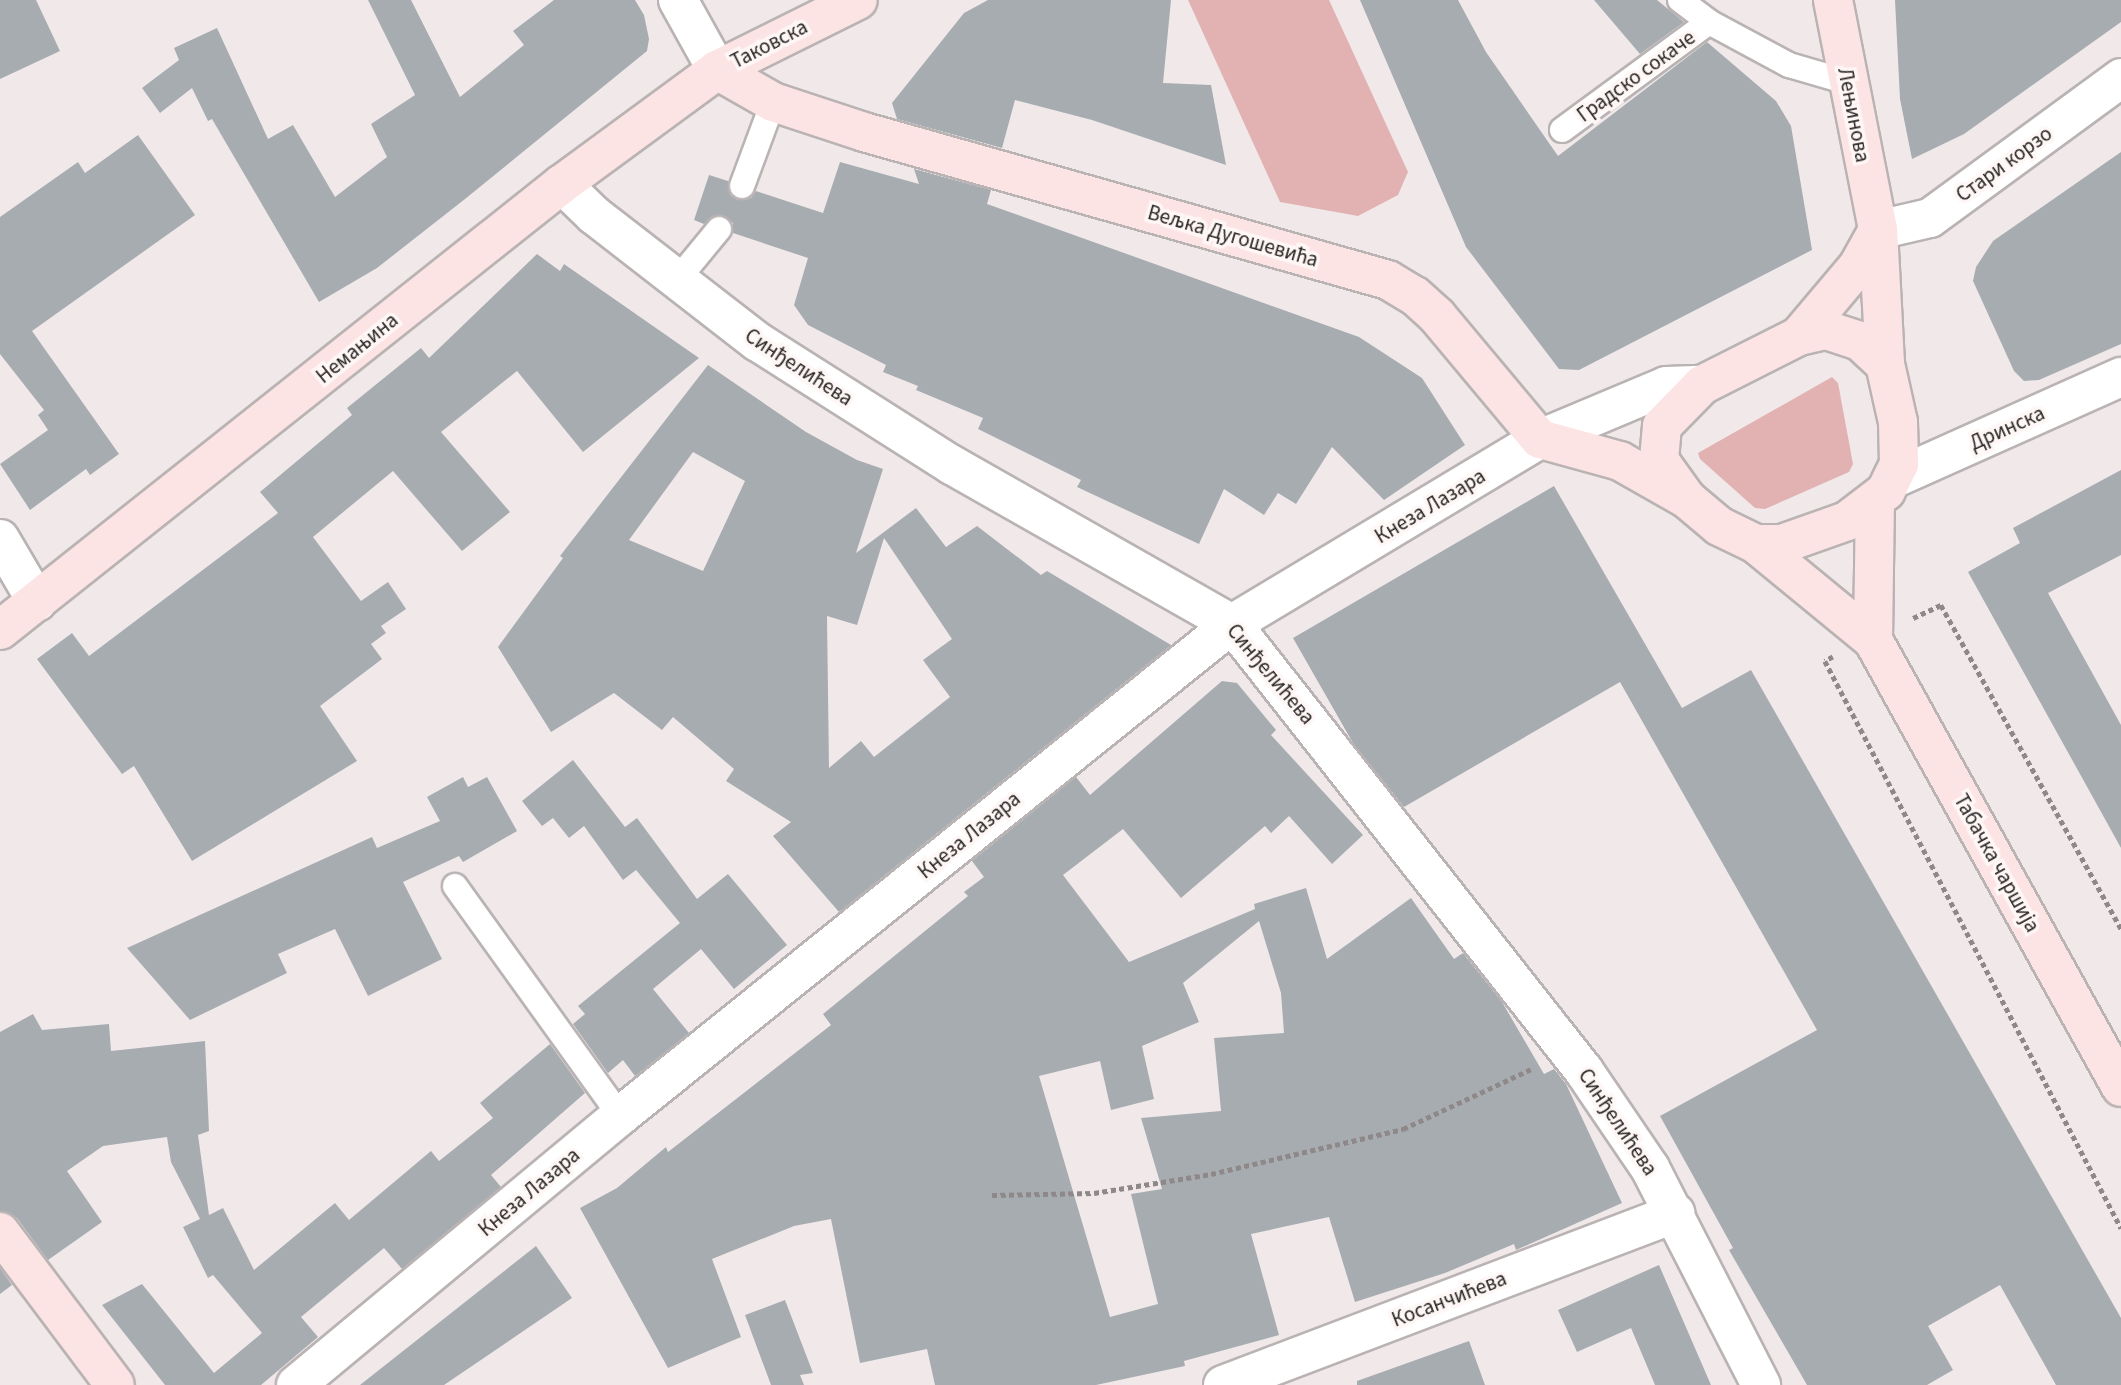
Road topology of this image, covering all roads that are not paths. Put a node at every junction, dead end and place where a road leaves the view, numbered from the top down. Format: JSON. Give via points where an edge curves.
{"nodes":[{"id":1,"x":678,"y":0,"type":"edge"},
{"id":2,"x":859,"y":0,"type":"edge"},
{"id":3,"x":1680,"y":0,"type":"edge"},
{"id":4,"x":1833,"y":0,"type":"edge"},
{"id":5,"x":1709,"y":22,"type":"junction"},
{"id":6,"x":717,"y":70,"type":"junction"},
{"id":7,"x":2121,"y":78,"type":"edge"},
{"id":8,"x":1847,"y":82,"type":"junction"},
{"id":9,"x":773,"y":102,"type":"junction"},
{"id":10,"x":1562,"y":130,"type":"dead end"},
{"id":11,"x":562,"y":184,"type":"junction"},
{"id":12,"x":742,"y":186,"type":"dead end"},
{"id":13,"x":719,"y":229,"type":"dead end"},
{"id":14,"x":1878,"y":230,"type":"junction"},
{"id":15,"x":677,"y":280,"type":"junction"},
{"id":16,"x":1799,"y":337,"type":"junction"},
{"id":17,"x":1885,"y":364,"type":"junction"},
{"id":18,"x":2121,"y":377,"type":"edge"},
{"id":19,"x":1702,"y":385,"type":"junction"},
{"id":20,"x":1540,"y":439,"type":"junction"},
{"id":21,"x":1884,"y":491,"type":"junction"},
{"id":22,"x":1688,"y":499,"type":"junction"},
{"id":23,"x":0,"y":539,"type":"edge"},
{"id":24,"x":1756,"y":544,"type":"junction"},
{"id":25,"x":37,"y":601,"type":"junction"},
{"id":26,"x":1232,"y":624,"type":"junction"},
{"id":27,"x":0,"y":630,"type":"edge"},
{"id":28,"x":1872,"y":640,"type":"junction"},
{"id":29,"x":455,"y":886,"type":"dead end"},
{"id":30,"x":2121,"y":1087,"type":"edge"},
{"id":31,"x":620,"y":1116,"type":"junction"},
{"id":32,"x":1675,"y":1213,"type":"junction"},
{"id":33,"x":0,"y":1232,"type":"edge"},
{"id":34,"x":115,"y":1385,"type":"edge"},
{"id":35,"x":296,"y":1385,"type":"edge"},
{"id":36,"x":1223,"y":1385,"type":"edge"},
{"id":37,"x":1761,"y":1385,"type":"edge"}],
"edges":[{"from":1,"to":6,"type":"street"},
{"from":2,"to":6,"type":"street","name":"Таковска"},
{"from":3,"to":5,"type":"lane","name":"Градско сокаче"},
{"from":4,"to":8,"type":"street","name":"Лењинова"},
{"from":5,"to":8,"type":"lane","name":"Градско сокаче","via":[[1788,65]]},
{"from":5,"to":10,"type":"lane","name":"Градско сокаче"},
{"from":6,"to":9,"type":"street","name":"Вељка Дугошевића"},
{"from":6,"to":11,"type":"street","name":"Немањина"},
{"from":7,"to":14,"type":"street","name":"Стари корзо","via":[[1930,218]]},
{"from":8,"to":14,"type":"street","name":"Лењинова"},
{"from":9,"to":12,"type":"lane"},
{"from":9,"to":20,"type":"street","name":"Вељка Дугошевића","via":[[1388,281],[1437,316]]},
{"from":11,"to":15,"type":"street","name":"Синђелићева"},
{"from":11,"to":25,"type":"street","name":"Немањина"},
{"from":13,"to":15,"type":"lane"},
{"from":14,"to":16,"type":"street","via":[[1858,266]]},
{"from":14,"to":17,"type":"street","name":"Лењинова"},
{"from":15,"to":26,"type":"street","name":"Синђелићева","via":[[758,342],[952,465]]},
{"from":16,"to":17,"type":"street","via":[[1826,330],[1846,334]]},
{"from":16,"to":19,"type":"street"},
{"from":17,"to":21,"type":"street","via":[[1893,385],[1902,449]]},
{"from":18,"to":21,"type":"street","name":"Дринска"},
{"from":19,"to":20,"type":"street","name":"Кнеза Лазара","via":[[1666,386]]},
{"from":19,"to":22,"type":"street","via":[[1662,426],[1658,440],[1659,460]]},
{"from":20,"to":22,"type":"street","via":[[1620,461]]},
{"from":20,"to":26,"type":"street","name":"Кнеза Лазара"},
{"from":21,"to":24,"type":"street","via":[[1847,521],[1795,540]]},
{"from":21,"to":28,"type":"street"},
{"from":22,"to":24,"type":"street","via":[[1719,526]]},
{"from":23,"to":25,"type":"street"},
{"from":24,"to":28,"type":"street","name":"Табачка чаршија"},
{"from":25,"to":27,"type":"street","name":"Немањина"},
{"from":26,"to":31,"type":"street","name":"Кнеза Лазара"},
{"from":26,"to":32,"type":"street","name":"Синђелићева","via":[[1569,1051],[1650,1168]]},
{"from":28,"to":30,"type":"street","name":"Табачка чаршија"},
{"from":29,"to":31,"type":"lane"},
{"from":31,"to":35,"type":"street","name":"Кнеза Лазара"},
{"from":32,"to":36,"type":"street","name":"Косанчићева"},
{"from":32,"to":37,"type":"street","name":"Синђелићева"},
{"from":33,"to":34,"type":"street"}]}
